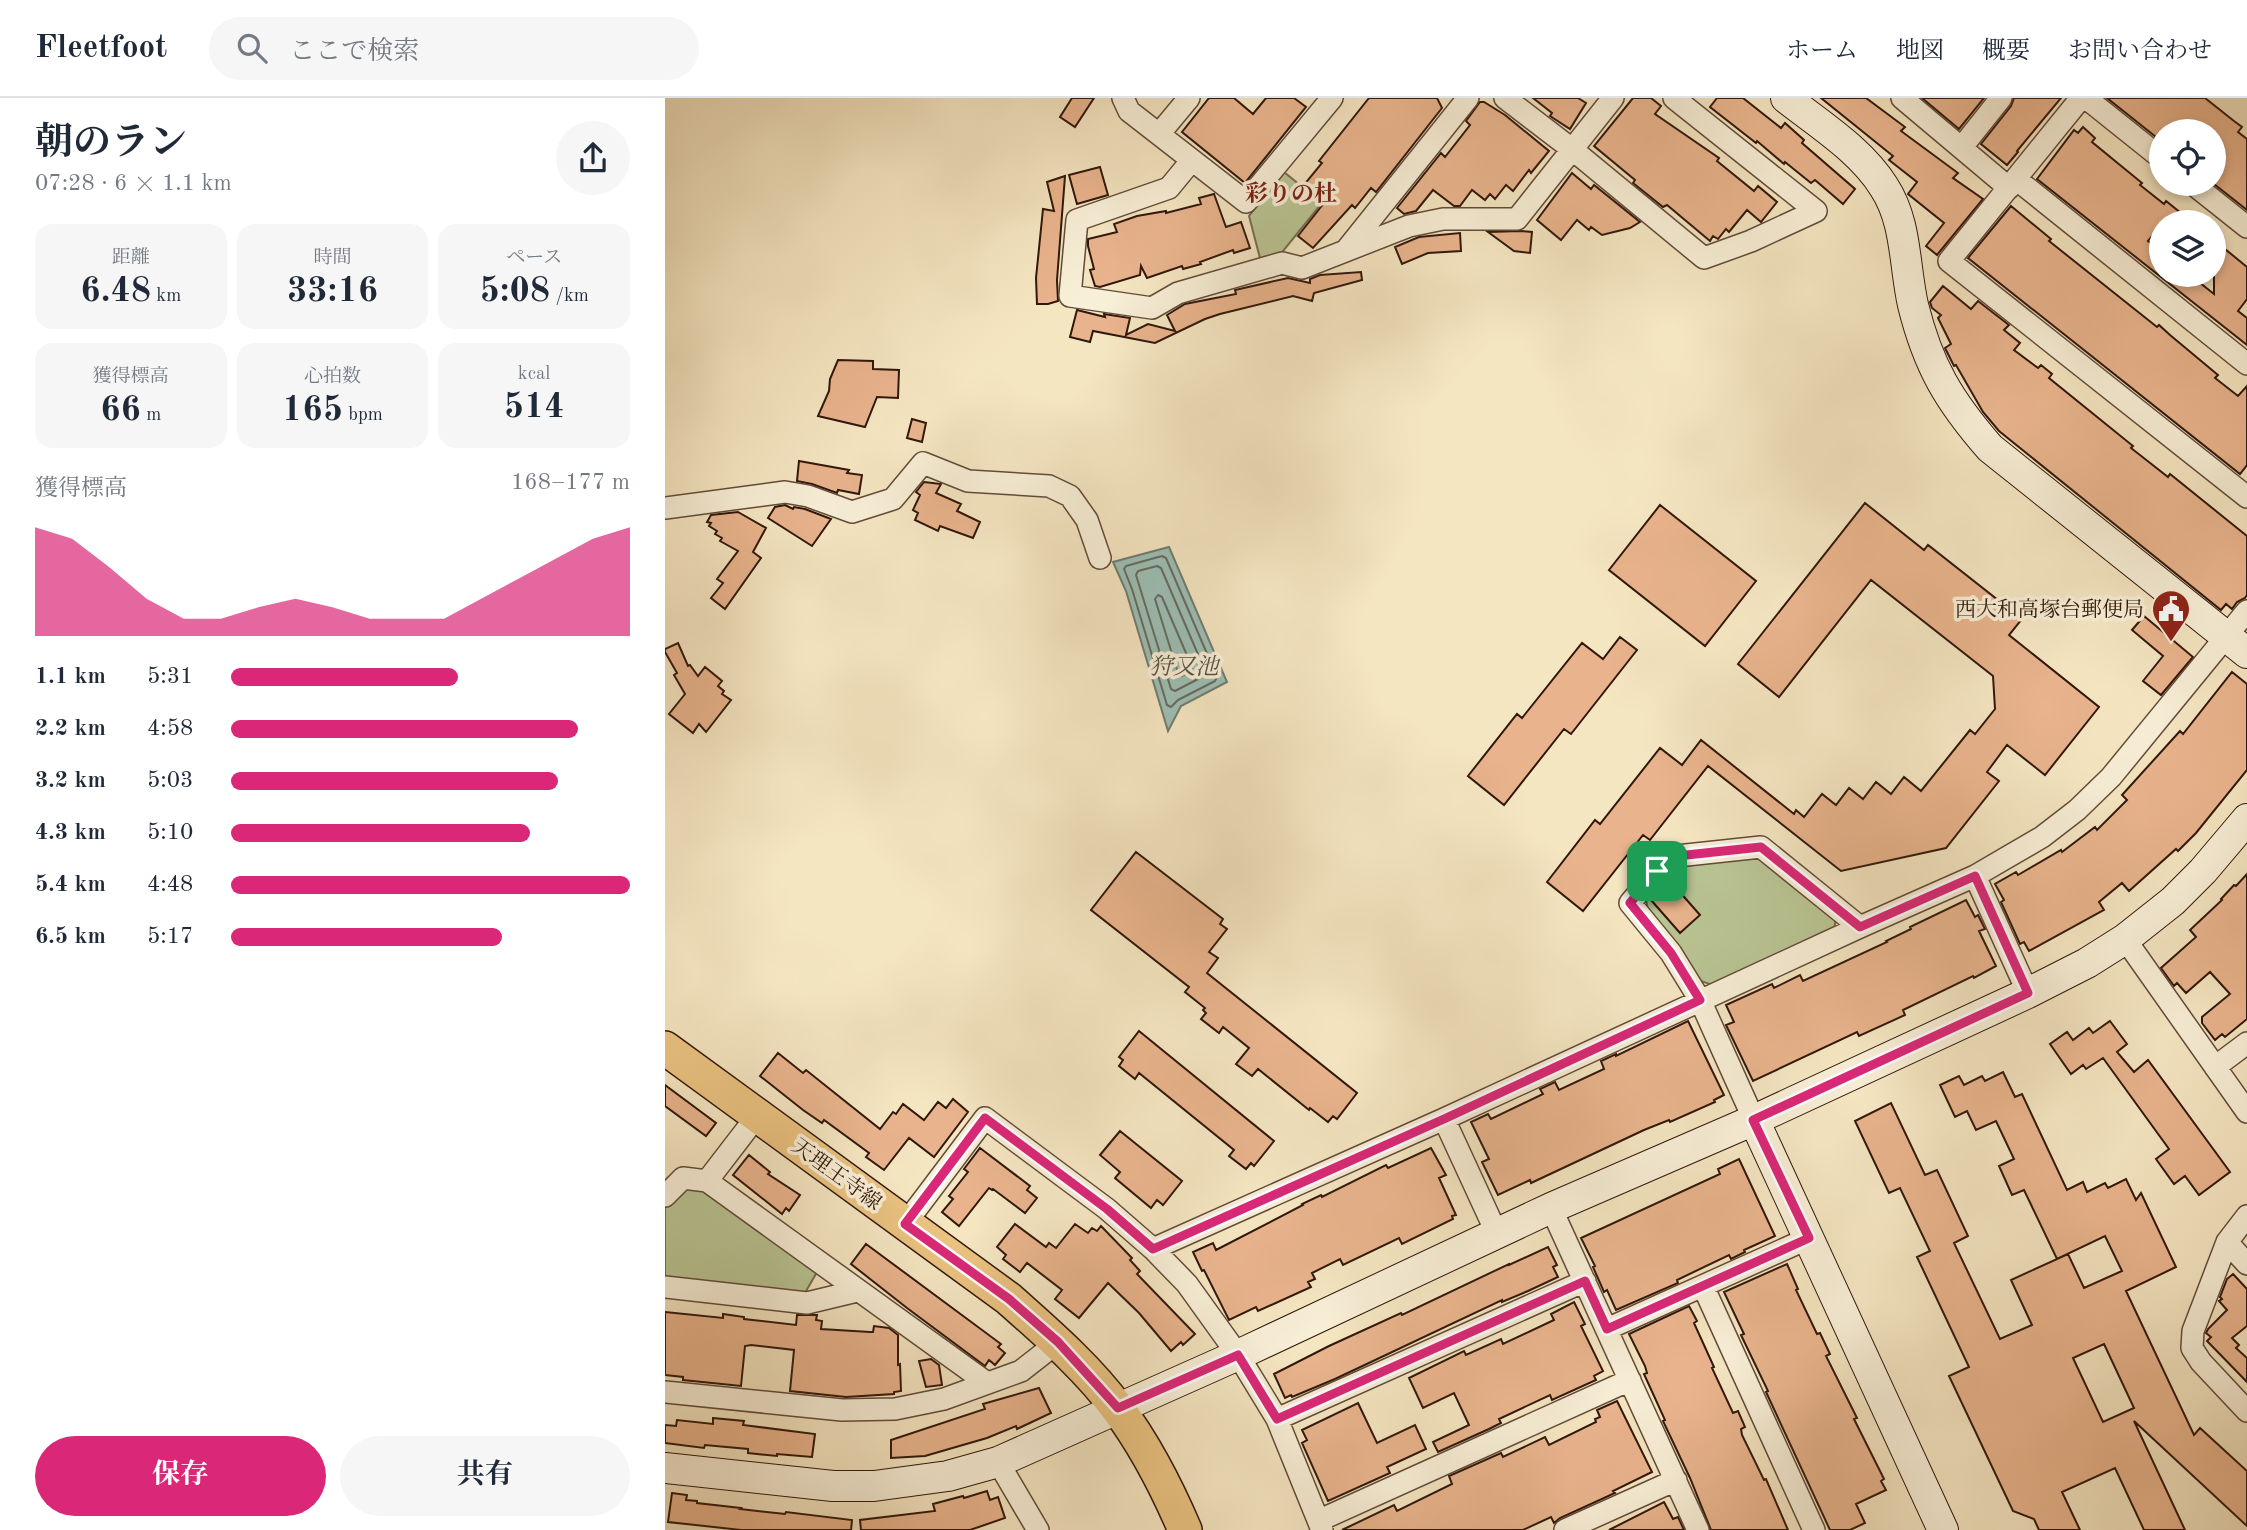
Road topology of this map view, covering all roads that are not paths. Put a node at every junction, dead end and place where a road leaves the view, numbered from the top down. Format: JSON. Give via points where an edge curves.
{"nodes":[{"id":1,"x":1123,"y":98,"type":"edge"},
{"id":2,"x":1189,"y":98,"type":"edge"},
{"id":3,"x":1332,"y":98,"type":"edge"},
{"id":4,"x":1468,"y":98,"type":"edge"},
{"id":5,"x":1504,"y":98,"type":"edge"},
{"id":6,"x":1613,"y":98,"type":"edge"},
{"id":7,"x":1674,"y":98,"type":"edge"},
{"id":8,"x":1786,"y":98,"type":"edge"},
{"id":9,"x":1902,"y":98,"type":"edge"},
{"id":10,"x":2001,"y":98,"type":"edge"},
{"id":11,"x":2083,"y":98,"type":"edge"},
{"id":12,"x":1159,"y":134,"type":"junction"},
{"id":13,"x":1962,"y":147,"type":"junction"},
{"id":14,"x":2149,"y":149,"type":"edge"},
{"id":15,"x":1573,"y":150,"type":"junction"},
{"id":16,"x":1192,"y":160,"type":"junction"},
{"id":17,"x":2012,"y":183,"type":"junction"},
{"id":18,"x":2208,"y":196,"type":"edge"},
{"id":19,"x":2247,"y":227,"type":"edge"},
{"id":20,"x":1346,"y":251,"type":"junction"},
{"id":21,"x":2247,"y":364,"type":"edge"},
{"id":22,"x":2247,"y":497,"type":"edge"},
{"id":23,"x":665,"y":508,"type":"edge"},
{"id":24,"x":1100,"y":558,"type":"dead end"},
{"id":25,"x":2247,"y":611,"type":"edge"},
{"id":26,"x":2237,"y":645,"type":"edge"},
{"id":27,"x":2247,"y":820,"type":"edge"},
{"id":28,"x":1975,"y":876,"type":"junction"},
{"id":29,"x":1860,"y":927,"type":"junction"},
{"id":30,"x":2125,"y":939,"type":"junction"},
{"id":31,"x":2028,"y":993,"type":"junction"},
{"id":32,"x":1700,"y":1000,"type":"junction"},
{"id":33,"x":2247,"y":1043,"type":"edge"},
{"id":34,"x":665,"y":1048,"type":"edge"},
{"id":35,"x":2215,"y":1067,"type":"junction"},
{"id":36,"x":2247,"y":1112,"type":"edge"},
{"id":37,"x":757,"y":1116,"type":"junction"},
{"id":38,"x":1444,"y":1119,"type":"junction"},
{"id":39,"x":1753,"y":1120,"type":"junction"},
{"id":40,"x":707,"y":1181,"type":"junction"},
{"id":41,"x":665,"y":1196,"type":"edge"},
{"id":42,"x":1551,"y":1208,"type":"junction"},
{"id":43,"x":2247,"y":1216,"type":"edge"},
{"id":44,"x":905,"y":1224,"type":"junction"},
{"id":45,"x":1497,"y":1234,"type":"junction"},
{"id":46,"x":1809,"y":1238,"type":"junction"},
{"id":47,"x":2227,"y":1242,"type":"junction"},
{"id":48,"x":1153,"y":1249,"type":"junction"},
{"id":49,"x":2247,"y":1264,"type":"edge"},
{"id":50,"x":1585,"y":1281,"type":"junction"},
{"id":51,"x":1703,"y":1286,"type":"junction"},
{"id":52,"x":665,"y":1287,"type":"edge"},
{"id":53,"x":857,"y":1291,"type":"junction"},
{"id":54,"x":1607,"y":1329,"type":"junction"},
{"id":55,"x":1058,"y":1342,"type":"junction"},
{"id":56,"x":1238,"y":1355,"type":"junction"},
{"id":57,"x":1630,"y":1380,"type":"junction"},
{"id":58,"x":987,"y":1383,"type":"junction"},
{"id":59,"x":665,"y":1392,"type":"edge"},
{"id":60,"x":1118,"y":1408,"type":"junction"},
{"id":61,"x":2247,"y":1411,"type":"edge"},
{"id":62,"x":1277,"y":1419,"type":"junction"},
{"id":63,"x":998,"y":1462,"type":"junction"},
{"id":64,"x":665,"y":1468,"type":"edge"},
{"id":65,"x":1676,"y":1480,"type":"junction"},
{"id":66,"x":1597,"y":1523,"type":"edge"},
{"id":67,"x":1321,"y":1525,"type":"edge"},
{"id":68,"x":1029,"y":1528,"type":"edge"},
{"id":69,"x":1937,"y":1528,"type":"edge"},
{"id":70,"x":1185,"y":1530,"type":"edge"},
{"id":71,"x":1565,"y":1530,"type":"edge"},
{"id":72,"x":1698,"y":1530,"type":"edge"},
{"id":73,"x":1814,"y":1530,"type":"edge"}],
"edges":[{"from":1,"to":12,"type":"street","via":[[1129,111]]},
{"from":2,"to":12,"type":"street"},
{"from":3,"to":16,"type":"street","via":[[1246,202]]},
{"from":4,"to":20,"type":"street"},
{"from":5,"to":15,"type":"street"},
{"from":6,"to":15,"type":"street"},
{"from":7,"to":15,"type":"street","via":[[1816,211],[1704,258]]},
{"from":8,"to":26,"type":"street","via":[[1862,160],[1885,188],[1900,225],[1913,304],[1927,350],[1962,416],[1990,448]]},
{"from":9,"to":13,"type":"street"},
{"from":10,"to":13,"type":"street"},
{"from":11,"to":14,"type":"street"},
{"from":11,"to":17,"type":"street"},
{"from":12,"to":16,"type":"street"},
{"from":13,"to":17,"type":"street"},
{"from":15,"to":20,"type":"street","via":[[1517,219],[1443,219],[1409,226]]},
{"from":16,"to":20,"type":"street","via":[[1169,188],[1077,220],[1070,296],[1152,308],[1178,293],[1282,263],[1302,268]]},
{"from":17,"to":21,"type":"street"},
{"from":17,"to":22,"type":"street","via":[[1949,261]]},
{"from":18,"to":19,"type":"street"},
{"from":23,"to":24,"type":"street","via":[[785,492],[852,512],[893,499],[923,463],[968,481],[1049,486],[1070,496],[1087,520]]},
{"from":25,"to":26,"type":"street"},
{"from":26,"to":28,"type":"street","via":[[2077,810]]},
{"from":27,"to":30,"type":"street","via":[[2203,872]]},
{"from":28,"to":29,"type":"street"},
{"from":28,"to":31,"type":"street"},
{"from":29,"to":32,"type":"street"},
{"from":29,"to":32,"type":"street","via":[[1761,847],[1677,856],[1657,871],[1630,903],[1671,953]]},
{"from":30,"to":31,"type":"street"},
{"from":30,"to":35,"type":"street"},
{"from":31,"to":39,"type":"street"},
{"from":32,"to":38,"type":"street"},
{"from":32,"to":39,"type":"street"},
{"from":33,"to":35,"type":"street"},
{"from":34,"to":37,"type":"main road","name":"天理王寺線"},
{"from":35,"to":36,"type":"street"},
{"from":37,"to":40,"type":"street"},
{"from":37,"to":44,"type":"main road","name":"天理王寺線"},
{"from":38,"to":45,"type":"street"},
{"from":38,"to":48,"type":"street"},
{"from":39,"to":42,"type":"street"},
{"from":39,"to":46,"type":"street"},
{"from":40,"to":41,"type":"street","via":[[683,1178]]},
{"from":40,"to":53,"type":"street"},
{"from":42,"to":45,"type":"street"},
{"from":42,"to":50,"type":"street"},
{"from":43,"to":47,"type":"street"},
{"from":44,"to":48,"type":"street","via":[[985,1118]]},
{"from":44,"to":55,"type":"main road","name":"天理王寺線","via":[[1009,1299]]},
{"from":45,"to":56,"type":"street"},
{"from":46,"to":51,"type":"street"},
{"from":46,"to":69,"type":"street"},
{"from":47,"to":49,"type":"street"},
{"from":47,"to":61,"type":"street","via":[[2193,1331],[2192,1348]]},
{"from":48,"to":56,"type":"street","via":[[1187,1284]]},
{"from":50,"to":54,"type":"street"},
{"from":50,"to":62,"type":"street"},
{"from":51,"to":54,"type":"street"},
{"from":51,"to":73,"type":"street"},
{"from":52,"to":53,"type":"street","via":[[807,1303]]},
{"from":53,"to":58,"type":"street"},
{"from":54,"to":57,"type":"street"},
{"from":55,"to":58,"type":"street","via":[[1021,1371]]},
{"from":55,"to":60,"type":"main road","name":"天理王寺線"},
{"from":56,"to":60,"type":"street"},
{"from":56,"to":62,"type":"street"},
{"from":57,"to":65,"type":"street"},
{"from":57,"to":67,"type":"street"},
{"from":58,"to":59,"type":"street","via":[[895,1409],[842,1410]]},
{"from":60,"to":63,"type":"street"},
{"from":60,"to":70,"type":"main road","name":"天理王寺線"},
{"from":62,"to":67,"type":"street"},
{"from":63,"to":64,"type":"street","via":[[949,1476],[874,1486],[833,1486]]},
{"from":63,"to":68,"type":"street"},
{"from":65,"to":66,"type":"street"},
{"from":65,"to":72,"type":"street"},
{"from":66,"to":71,"type":"street"}]}
